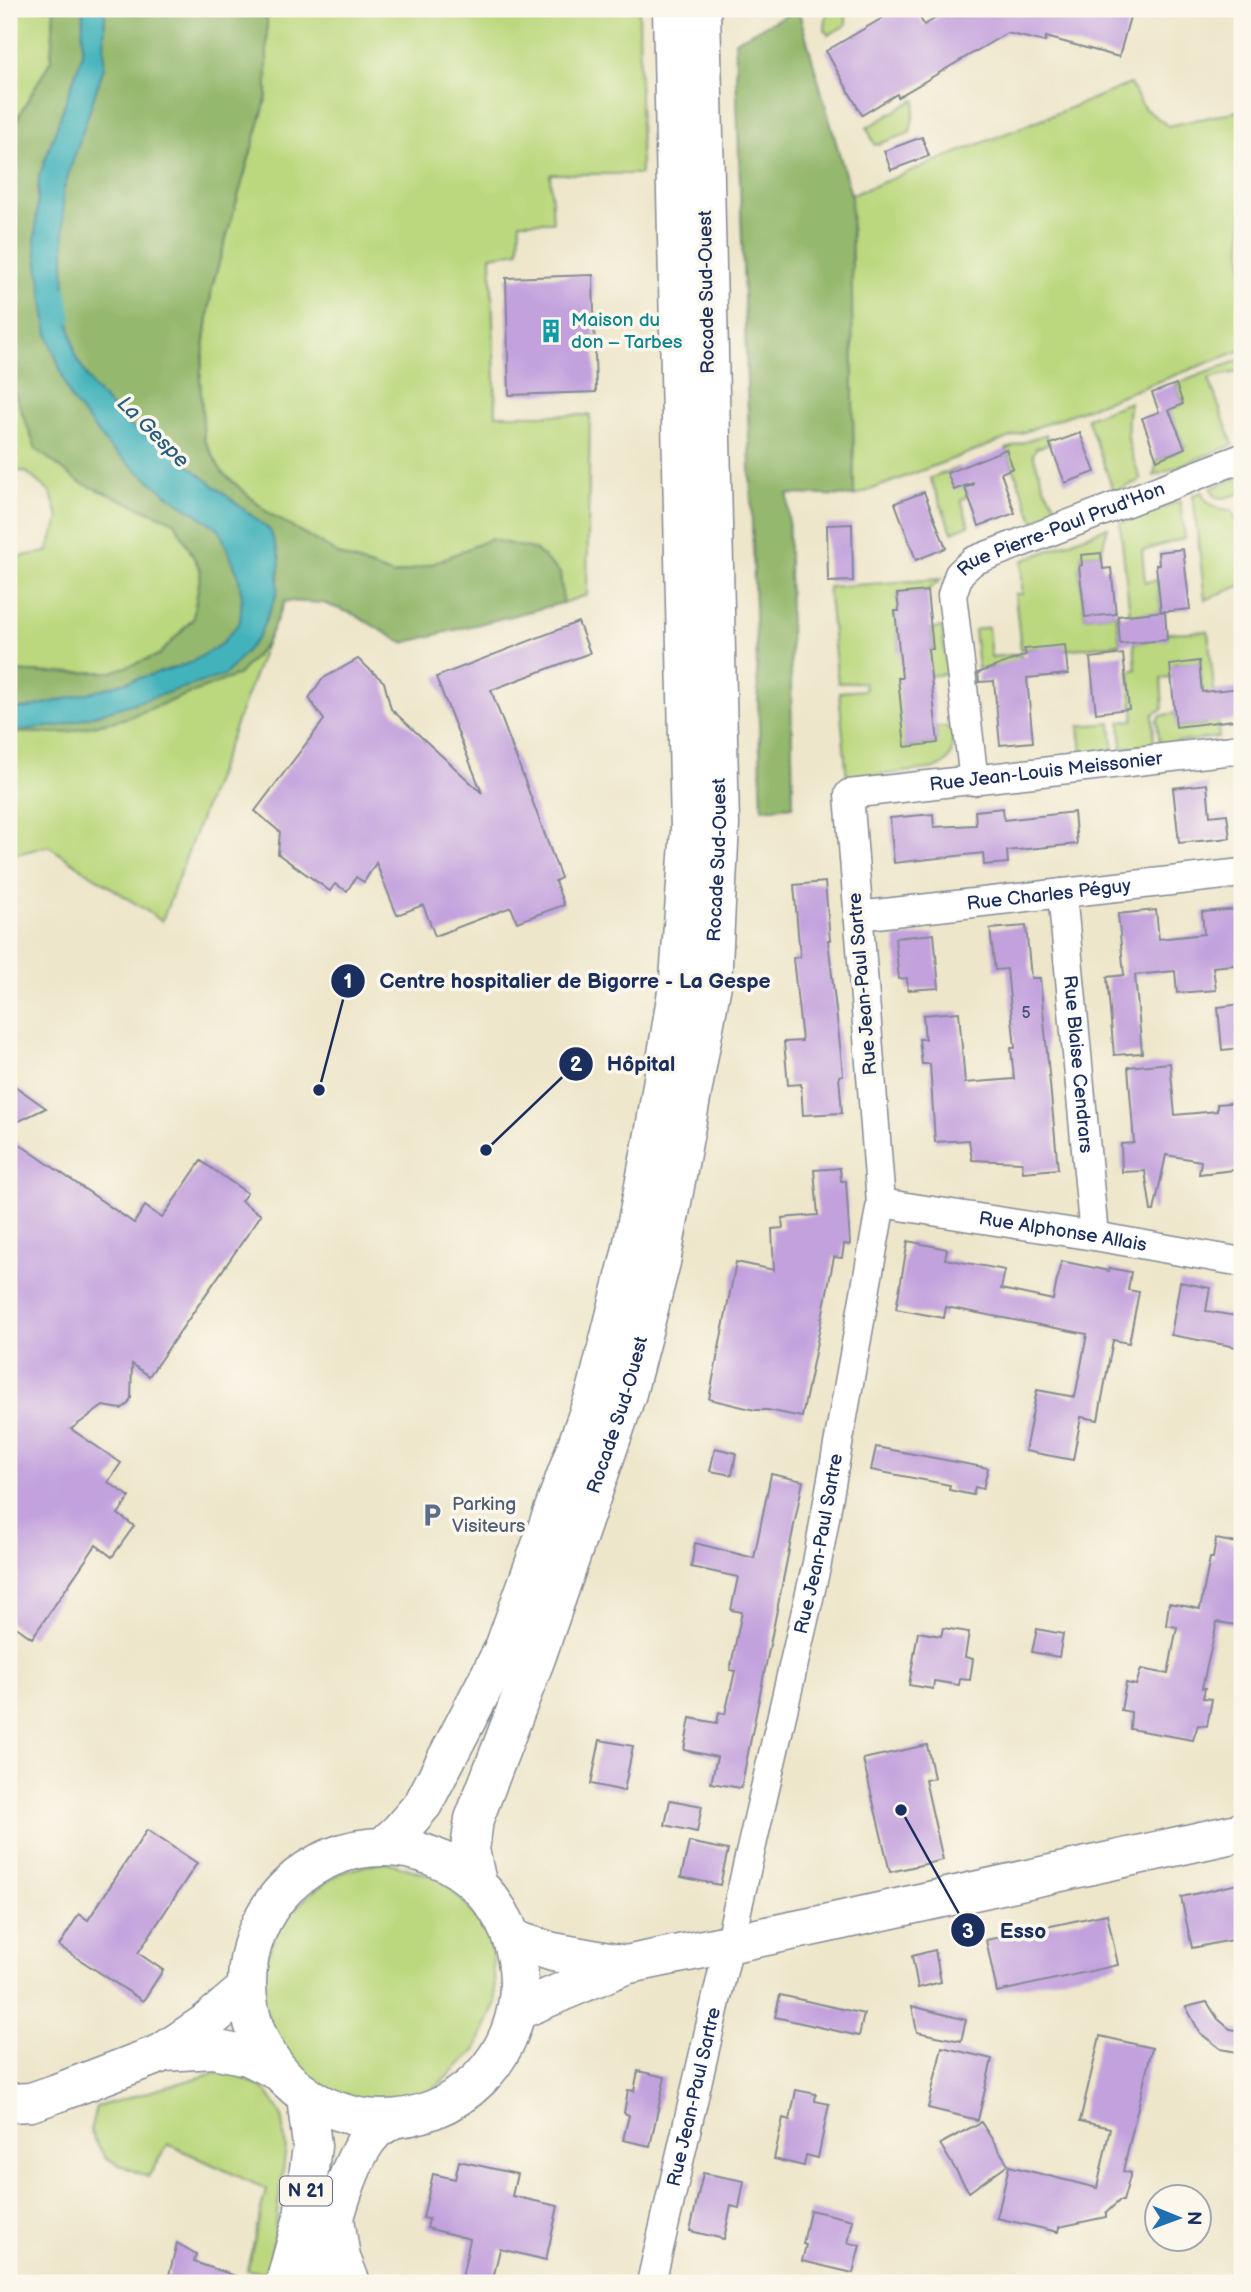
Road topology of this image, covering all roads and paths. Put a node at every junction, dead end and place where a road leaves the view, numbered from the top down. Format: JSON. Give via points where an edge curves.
{"nodes":[{"id":1,"x":672,"y":9,"type":"edge"},
{"id":2,"x":701,"y":9,"type":"edge"},
{"id":3,"x":1242,"y":458,"type":"edge"},
{"id":4,"x":1242,"y":749,"type":"edge"},
{"id":5,"x":974,"y":781,"type":"junction"},
{"id":6,"x":849,"y":794,"type":"joint"},
{"id":7,"x":1242,"y":873,"type":"edge"},
{"id":8,"x":1062,"y":893,"type":"junction"},
{"id":9,"x":858,"y":916,"type":"junction"},
{"id":10,"x":881,"y":1203,"type":"junction"},
{"id":11,"x":1094,"y":1236,"type":"junction"},
{"id":12,"x":1242,"y":1262,"type":"edge"},
{"id":13,"x":1242,"y":1832,"type":"edge"},
{"id":14,"x":384,"y":1846,"type":"junction"},
{"id":15,"x":477,"y":1883,"type":"junction"},
{"id":16,"x":512,"y":1939,"type":"junction"},
{"id":17,"x":730,"y":1942,"type":"junction"},
{"id":18,"x":625,"y":1965,"type":"junction"},
{"id":19,"x":246,"y":1989,"type":"junction"},
{"id":20,"x":517,"y":2011,"type":"junction"},
{"id":21,"x":162,"y":2053,"type":"junction"},
{"id":22,"x":276,"y":2070,"type":"junction"},
{"id":23,"x":306,"y":2096,"type":"junction"},
{"id":24,"x":9,"y":2103,"type":"edge"},
{"id":25,"x":391,"y":2120,"type":"junction"},
{"id":26,"x":335,"y":2219,"type":"junction"},
{"id":27,"x":285,"y":2283,"type":"edge"},
{"id":28,"x":317,"y":2283,"type":"edge"},
{"id":29,"x":351,"y":2283,"type":"edge"},
{"id":30,"x":651,"y":2283,"type":"edge"}],
"edges":[{"from":1,"to":14,"type":"main road","name":"Rocade Sud-Ouest","via":[[690,830],[680,979],[631,1253],[596,1392],[504,1648],[423,1804]]},
{"from":2,"to":15,"type":"main road","name":"Rocade Sud-Ouest","via":[[720,824],[712,984],[661,1262],[628,1393],[536,1658],[474,1819],[470,1850]]},
{"from":3,"to":5,"type":"street","name":"Rue Pierre-Paul Prud'Hon","via":[[973,561],[959,574],[952,595]]},
{"from":4,"to":5,"type":"street","name":"Rue Jean-Louis Meissonier"},
{"from":5,"to":6,"type":"street","name":"Rue Jean-Louis Meissonier"},
{"from":6,"to":9,"type":"street","name":"Rue Jean-Paul Sartre"},
{"from":7,"to":8,"type":"street","name":"Rue Charles Péguy"},
{"from":8,"to":9,"type":"street","name":"Rue Charles Péguy"},
{"from":8,"to":11,"type":"street","name":"Rue Blaise Cendrars"},
{"from":9,"to":10,"type":"street","name":"Rue Jean-Paul Sartre"},
{"from":10,"to":11,"type":"street","name":"Rue Alphonse Allais"},
{"from":10,"to":17,"type":"street","name":"Rue Jean-Paul Sartre","via":[[817,1563]]},
{"from":11,"to":12,"type":"street","name":"Rue Alphonse Allais"},
{"from":13,"to":17,"type":"main road"},
{"from":14,"to":15,"type":"main road","via":[[428,1854]]},
{"from":14,"to":19,"type":"main road","via":[[349,1849],[316,1863],[287,1884],[265,1913],[250,1949]]},
{"from":15,"to":16,"type":"main road","via":[[498,1909]]},
{"from":16,"to":18,"type":"main road"},
{"from":16,"to":20,"type":"main road","via":[[519,1975]]},
{"from":17,"to":18,"type":"main road"},
{"from":17,"to":30,"type":"street","name":"Rue Jean-Paul Sartre"},
{"from":18,"to":20,"type":"main road"},
{"from":19,"to":21,"type":"main road","via":[[206,2024]]},
{"from":19,"to":22,"type":"main road","via":[[254,2032]]},
{"from":20,"to":25,"type":"main road","via":[[501,2052],[472,2087],[435,2110]]},
{"from":21,"to":22,"type":"main road","via":[[213,2049],[248,2056]]},
{"from":21,"to":24,"type":"main road","via":[[31,2102]]},
{"from":22,"to":23,"type":"main road"},
{"from":23,"to":25,"type":"main road","via":[[332,2110]]},
{"from":23,"to":27,"type":"main road","number":"N 21","via":[[312,2146],[303,2217]]},
{"from":25,"to":26,"type":"main road","number":"N 21","via":[[372,2133],[356,2159]]},
{"from":26,"to":28,"type":"main road","number":"N 21"},
{"from":26,"to":29,"type":"main road","via":[[341,2258]]}]}
